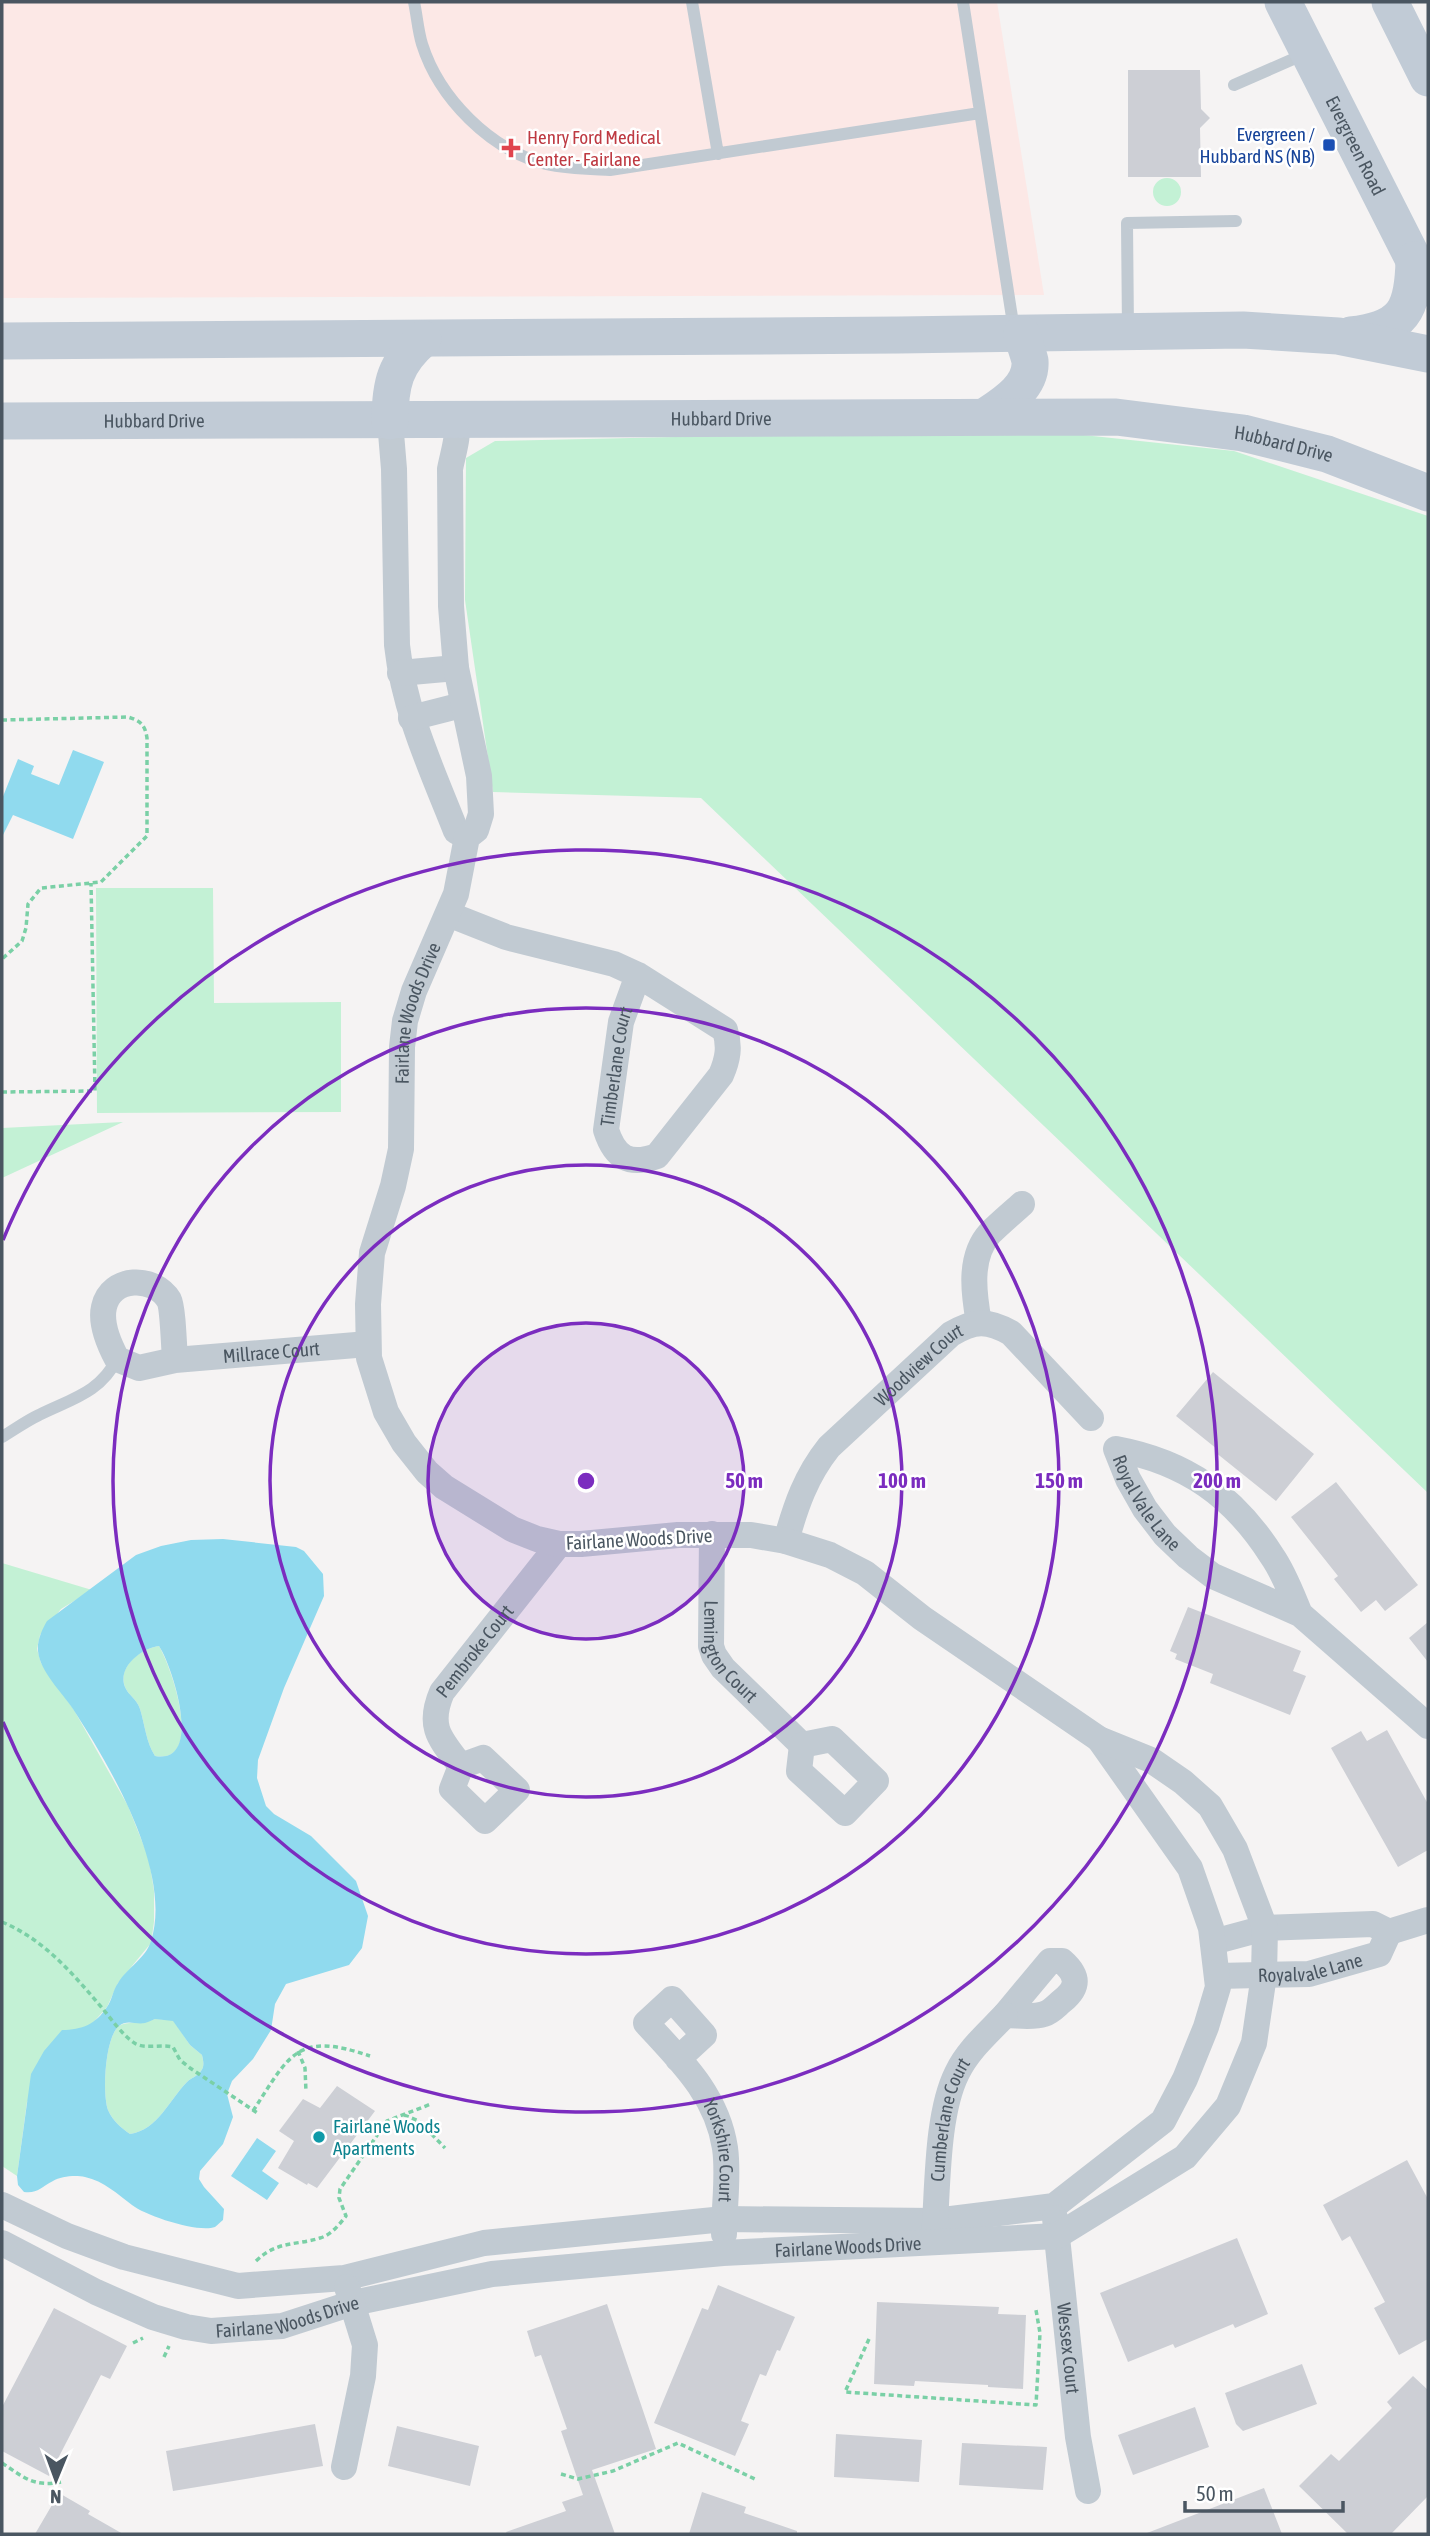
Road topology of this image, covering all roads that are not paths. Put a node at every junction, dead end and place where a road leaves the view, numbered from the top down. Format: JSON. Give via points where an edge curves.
{"nodes":[{"id":1,"x":414,"y":2,"type":"edge"},
{"id":2,"x":692,"y":2,"type":"edge"},
{"id":3,"x":963,"y":2,"type":"edge"},
{"id":4,"x":1283,"y":2,"type":"edge"},
{"id":5,"x":1316,"y":2,"type":"edge"},
{"id":6,"x":1390,"y":2,"type":"edge"},
{"id":7,"x":1306,"y":46,"type":"junction"},
{"id":8,"x":1428,"y":78,"type":"edge"},
{"id":9,"x":1234,"y":85,"type":"dead end"},
{"id":10,"x":980,"y":113,"type":"junction"},
{"id":11,"x":718,"y":154,"type":"junction"},
{"id":12,"x":1236,"y":221,"type":"dead end"},
{"id":13,"x":1421,"y":274,"type":"edge"},
{"id":14,"x":1128,"y":332,"type":"junction"},
{"id":15,"x":1018,"y":334,"type":"junction"},
{"id":16,"x":1338,"y":336,"type":"junction"},
{"id":17,"x":423,"y":339,"type":"junction"},
{"id":18,"x":2,"y":341,"type":"edge"},
{"id":19,"x":1428,"y":354,"type":"edge"},
{"id":20,"x":985,"y":416,"type":"junction"},
{"id":21,"x":457,"y":420,"type":"junction"},
{"id":22,"x":2,"y":421,"type":"edge"},
{"id":23,"x":390,"y":421,"type":"junction"},
{"id":24,"x":1428,"y":493,"type":"edge"},
{"id":25,"x":456,"y":668,"type":"junction"},
{"id":26,"x":400,"y":673,"type":"junction"},
{"id":27,"x":463,"y":705,"type":"junction"},
{"id":28,"x":411,"y":718,"type":"junction"},
{"id":29,"x":467,"y":837,"type":"junction"},
{"id":30,"x":448,"y":914,"type":"junction"},
{"id":31,"x":638,"y":975,"type":"junction"},
{"id":32,"x":1023,"y":1204,"type":"dead end"},
{"id":33,"x":979,"y":1323,"type":"junction"},
{"id":34,"x":368,"y":1344,"type":"junction"},
{"id":35,"x":117,"y":1359,"type":"junction"},
{"id":36,"x":176,"y":1360,"type":"junction"},
{"id":37,"x":1091,"y":1418,"type":"dead end"},
{"id":38,"x":2,"y":1437,"type":"edge"},
{"id":39,"x":712,"y":1534,"type":"junction"},
{"id":40,"x":786,"y":1541,"type":"junction"},
{"id":41,"x":559,"y":1544,"type":"junction"},
{"id":42,"x":1300,"y":1614,"type":"junction"},
{"id":43,"x":1428,"y":1726,"type":"edge"},
{"id":44,"x":1099,"y":1739,"type":"junction"},
{"id":45,"x":802,"y":1745,"type":"dead end"},
{"id":46,"x":461,"y":1766,"type":"dead end"},
{"id":47,"x":1428,"y":1920,"type":"edge"},
{"id":48,"x":1265,"y":1928,"type":"junction"},
{"id":49,"x":1389,"y":1932,"type":"junction"},
{"id":50,"x":1213,"y":1942,"type":"junction"},
{"id":51,"x":1264,"y":1975,"type":"junction"},
{"id":52,"x":1217,"y":1976,"type":"junction"},
{"id":53,"x":1005,"y":2015,"type":"dead end"},
{"id":54,"x":678,"y":2059,"type":"dead end"},
{"id":55,"x":2,"y":2205,"type":"edge"},
{"id":56,"x":1054,"y":2206,"type":"junction"},
{"id":57,"x":724,"y":2219,"type":"junction"},
{"id":58,"x":934,"y":2232,"type":"junction"},
{"id":59,"x":1057,"y":2236,"type":"junction"},
{"id":60,"x":2,"y":2243,"type":"edge"},
{"id":61,"x":723,"y":2253,"type":"junction"},
{"id":62,"x":344,"y":2278,"type":"junction"},
{"id":63,"x":353,"y":2303,"type":"junction"},
{"id":64,"x":344,"y":2467,"type":"dead end"},
{"id":65,"x":1088,"y":2491,"type":"dead end"}],
"edges":[{"from":1,"to":11,"type":"lane","via":[[435,76],[480,129],[509,148],[543,163],[575,169],[610,170]]},
{"from":2,"to":11,"type":"lane"},
{"from":3,"to":10,"type":"lane"},
{"from":4,"to":7,"type":"street","name":"Evergreen Road"},
{"from":5,"to":7,"type":"street","via":[[1306,16]]},
{"from":6,"to":8,"type":"street"},
{"from":7,"to":9,"type":"lane"},
{"from":7,"to":13,"type":"street","name":"Evergreen Road"},
{"from":10,"to":11,"type":"lane"},
{"from":10,"to":15,"type":"lane"},
{"from":12,"to":14,"type":"lane","via":[[1126,223]]},
{"from":13,"to":16,"type":"street","via":[[1406,310],[1391,324],[1374,332]]},
{"from":14,"to":15,"type":"street"},
{"from":14,"to":16,"type":"street","via":[[1243,330]]},
{"from":15,"to":17,"type":"street"},
{"from":15,"to":20,"type":"street","via":[[1030,363],[1028,379],[1005,404]]},
{"from":16,"to":19,"type":"street"},
{"from":17,"to":18,"type":"street"},
{"from":17,"to":23,"type":"street","via":[[406,353],[396,371]]},
{"from":20,"to":21,"type":"street","name":"Hubbard Drive"},
{"from":20,"to":24,"type":"street","name":"Hubbard Drive","via":[[1116,417],[1243,433],[1327,454]]},
{"from":21,"to":23,"type":"street","name":"Hubbard Drive"},
{"from":21,"to":25,"type":"street","name":"Fairlane Woods Drive","via":[[458,440],[450,468]]},
{"from":22,"to":23,"type":"street","name":"Hubbard Drive"},
{"from":23,"to":26,"type":"street"},
{"from":25,"to":26,"type":"street"},
{"from":25,"to":27,"type":"street","name":"Fairlane Woods Drive"},
{"from":26,"to":28,"type":"street"},
{"from":27,"to":28,"type":"street"},
{"from":27,"to":29,"type":"street","name":"Fairlane Woods Drive","via":[[481,792],[481,814],[476,830]]},
{"from":28,"to":29,"type":"street","via":[[456,831]]},
{"from":29,"to":30,"type":"street","name":"Fairlane Woods Drive"},
{"from":30,"to":31,"type":"street","name":"Timberlane Court","via":[[506,937],[614,964]]},
{"from":30,"to":34,"type":"street","name":"Fairlane Woods Drive","via":[[405,1021],[401,1149],[372,1252]]},
{"from":31,"to":31,"type":"street","name":"Timberlane Court","via":[[725,1030],[729,1044],[721,1075],[657,1156],[642,1161],[626,1159],[612,1147],[606,1130],[621,1022]]},
{"from":32,"to":33,"type":"street","via":[[988,1235],[980,1251],[973,1294]]},
{"from":33,"to":37,"type":"street","name":"Woodview Court","via":[[1011,1333]]},
{"from":33,"to":40,"type":"street","name":"Woodview Court","via":[[951,1334],[829,1447],[803,1486]]},
{"from":34,"to":36,"type":"street","name":"Millrace Court"},
{"from":34,"to":41,"type":"street","name":"Fairlane Woods Drive","via":[[373,1377],[386,1412],[404,1444],[428,1472],[512,1529]]},
{"from":35,"to":36,"type":"street","name":"Millrace Court","via":[[139,1368]]},
{"from":35,"to":36,"type":"street","via":[[106,1338],[104,1307],[113,1290],[131,1281],[154,1286],[170,1301]]},
{"from":35,"to":38,"type":"lane","via":[[109,1376],[93,1389]]},
{"from":39,"to":40,"type":"street","name":"Fairlane Woods Drive"},
{"from":39,"to":41,"type":"street","name":"Fairlane Woods Drive"},
{"from":39,"to":45,"type":"street","name":"Lemington Court","via":[[710,1631],[714,1655]]},
{"from":40,"to":44,"type":"street","name":"Fairlane Woods Drive","via":[[830,1555],[865,1573],[922,1618]]},
{"from":41,"to":46,"type":"street","name":"Pembroke Court","via":[[442,1692],[436,1706],[437,1735]]},
{"from":42,"to":42,"type":"street","name":"Royal Vale Lane","via":[[1274,1558],[1235,1508],[1176,1467],[1116,1449],[1145,1509],[1188,1557],[1213,1576]]},
{"from":42,"to":43,"type":"street","name":"Royal Vale Lane"},
{"from":44,"to":48,"type":"street","name":"Fairlane Woods Drive","via":[[1152,1760],[1210,1806],[1235,1849]]},
{"from":44,"to":50,"type":"street","name":"Fairlane Woods Drive","via":[[1190,1868]]},
{"from":47,"to":49,"type":"street","name":"Royalvale Lane"},
{"from":48,"to":49,"type":"street","name":"Royalvale Lane","via":[[1373,1924]]},
{"from":48,"to":50,"type":"street","name":"Royalvale Lane"},
{"from":48,"to":51,"type":"street","name":"Fairlane Woods Drive"},
{"from":49,"to":51,"type":"street","name":"Royalvale Lane","via":[[1379,1954],[1309,1974]]},
{"from":50,"to":52,"type":"street","name":"Fairlane Woods Drive"},
{"from":51,"to":52,"type":"street","name":"Royalvale Lane"},
{"from":51,"to":59,"type":"street","name":"Fairlane Woods Drive","via":[[1254,2043],[1228,2106],[1185,2157]]},
{"from":52,"to":56,"type":"street","name":"Fairlane Woods Drive","via":[[1206,2027],[1163,2121]]},
{"from":53,"to":58,"type":"street","name":"Cumberlane Court","via":[[971,2052],[948,2093]]},
{"from":54,"to":57,"type":"street","name":"Yorkshire Court","via":[[708,2096],[716,2114],[725,2148]]},
{"from":55,"to":62,"type":"street","name":"Fairlane Woods Drive","via":[[124,2257],[238,2286]]},
{"from":56,"to":58,"type":"street","name":"Fairlane Woods Drive"},
{"from":56,"to":59,"type":"street","name":"Wessex Court"},
{"from":57,"to":58,"type":"street","name":"Fairlane Woods Drive"},
{"from":57,"to":61,"type":"street","name":"Yorkshire Court"},
{"from":57,"to":62,"type":"street","name":"Fairlane Woods Drive","via":[[484,2242]]},
{"from":58,"to":59,"type":"street","name":"Fairlane Woods Drive"},
{"from":58,"to":61,"type":"street","name":"Fairlane Woods Drive"},
{"from":59,"to":65,"type":"street","name":"Wessex Court"},
{"from":60,"to":63,"type":"street","name":"Fairlane Woods Drive","via":[[96,2292],[186,2328],[211,2331],[282,2326]]},
{"from":61,"to":63,"type":"street","name":"Fairlane Woods Drive","via":[[492,2274]]},
{"from":62,"to":63,"type":"street"},
{"from":63,"to":64,"type":"street","via":[[365,2345]]}]}
